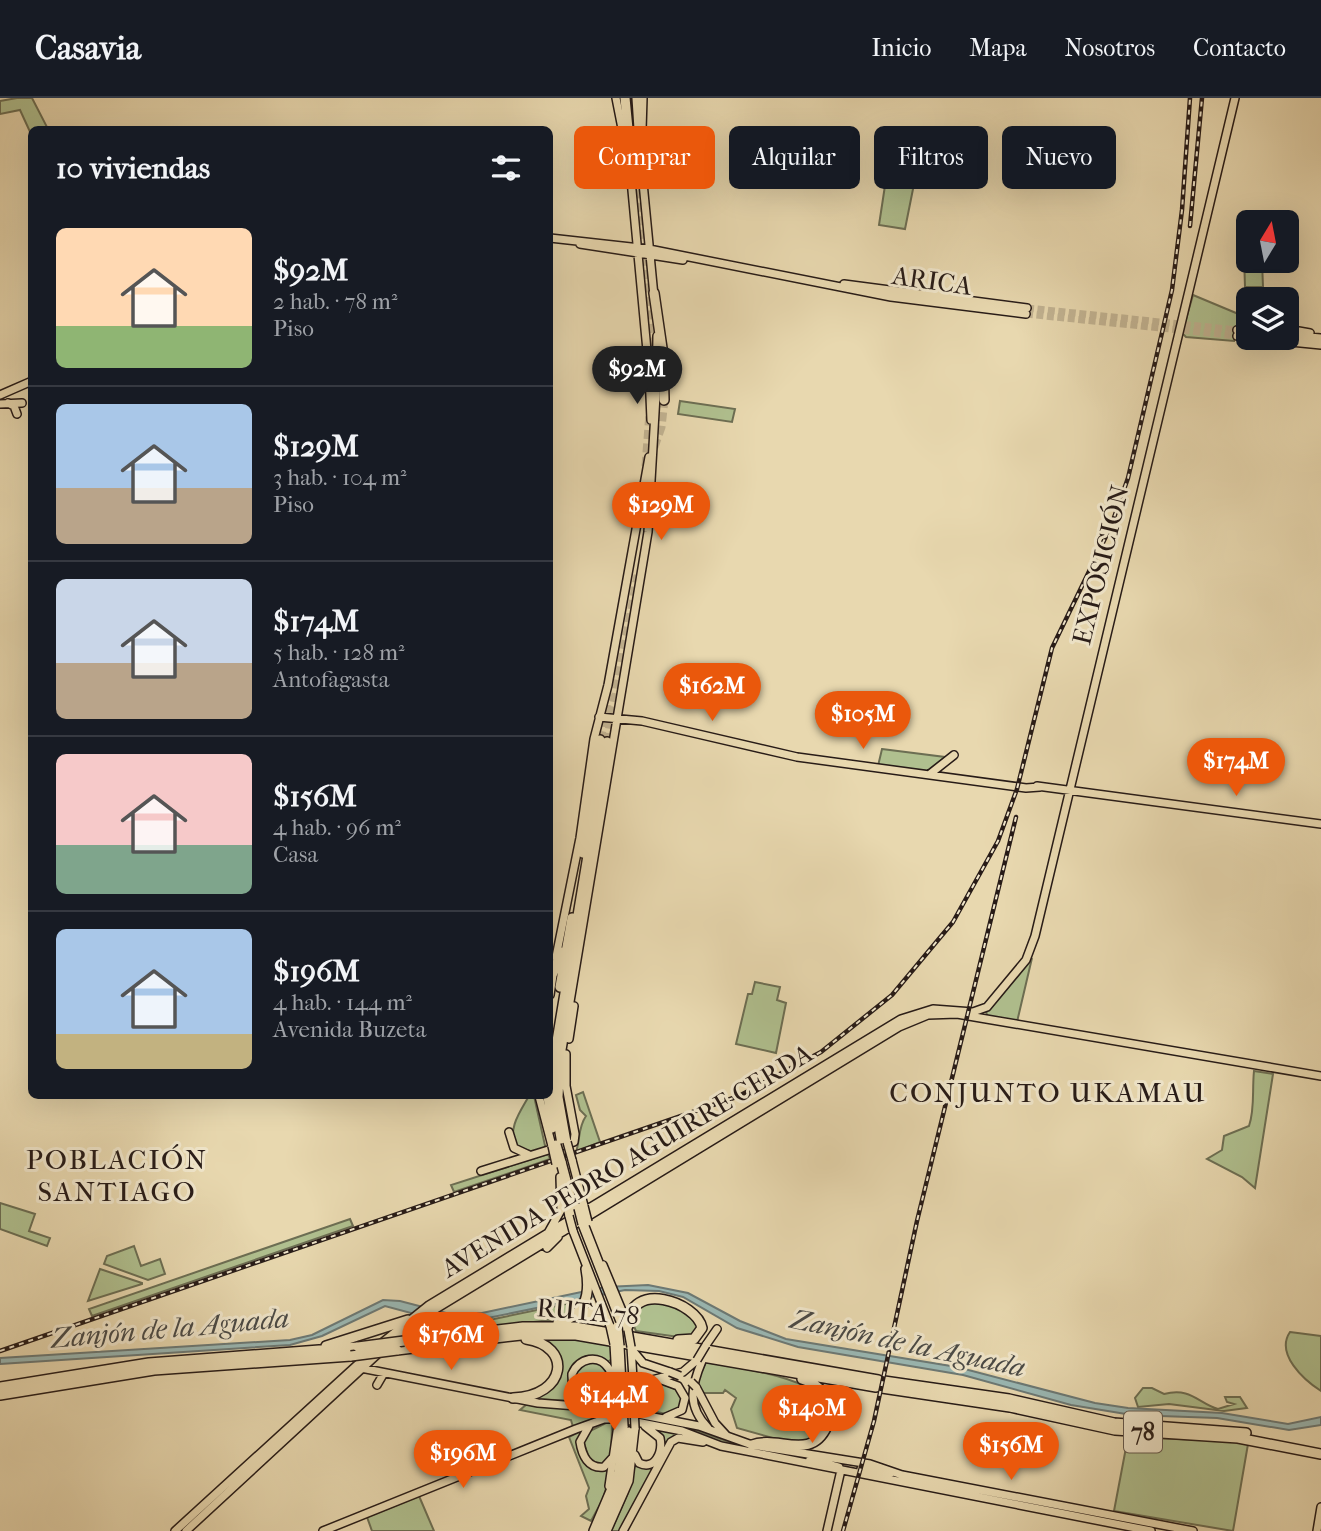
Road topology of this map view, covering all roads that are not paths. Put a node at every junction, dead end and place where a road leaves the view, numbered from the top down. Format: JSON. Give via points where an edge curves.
{"nodes":[{"id":1,"x":618,"y":98,"type":"edge"},
{"id":2,"x":625,"y":98,"type":"edge"},
{"id":3,"x":635,"y":98,"type":"edge"},
{"id":4,"x":643,"y":98,"type":"edge"},
{"id":5,"x":1235,"y":98,"type":"edge"},
{"id":6,"x":621,"y":114,"type":"dead end"},
{"id":7,"x":635,"y":116,"type":"tunnel mouth"},
{"id":8,"x":553,"y":238,"type":"edge"},
{"id":9,"x":637,"y":250,"type":"junction"},
{"id":10,"x":649,"y":252,"type":"junction"},
{"id":11,"x":832,"y":284,"type":"junction"},
{"id":12,"x":654,"y":293,"type":"junction"},
{"id":13,"x":953,"y":293,"type":"dead end"},
{"id":14,"x":922,"y":294,"type":"junction"},
{"id":15,"x":933,"y":303,"type":"junction"},
{"id":16,"x":979,"y":313,"type":"dead end"},
{"id":17,"x":1299,"y":334,"type":"edge"},
{"id":18,"x":1321,"y":336,"type":"edge"},
{"id":19,"x":1299,"y":345,"type":"edge"},
{"id":20,"x":1299,"y":347,"type":"edge"},
{"id":21,"x":1321,"y":348,"type":"edge"},
{"id":22,"x":28,"y":380,"type":"edge"},
{"id":23,"x":28,"y":381,"type":"edge"},
{"id":24,"x":0,"y":390,"type":"edge"},
{"id":25,"x":0,"y":395,"type":"edge"},
{"id":26,"x":664,"y":400,"type":"tunnel mouth"},
{"id":27,"x":22,"y":403,"type":"dead end"},
{"id":28,"x":4,"y":404,"type":"edge"},
{"id":29,"x":17,"y":414,"type":"dead end"},
{"id":30,"x":618,"y":715,"type":"junction"},
{"id":31,"x":598,"y":717,"type":"junction"},
{"id":32,"x":954,"y":755,"type":"dead end"},
{"id":33,"x":930,"y":774,"type":"junction"},
{"id":34,"x":1069,"y":790,"type":"junction"},
{"id":35,"x":1321,"y":824,"type":"edge"},
{"id":36,"x":572,"y":917,"type":"junction"},
{"id":37,"x":553,"y":973,"type":"joint"},
{"id":38,"x":572,"y":991,"type":"junction"},
{"id":39,"x":563,"y":1003,"type":"junction"},
{"id":40,"x":985,"y":1008,"type":"junction"},
{"id":41,"x":966,"y":1013,"type":"junction"},
{"id":42,"x":987,"y":1020,"type":"junction"},
{"id":43,"x":906,"y":1023,"type":"junction"},
{"id":44,"x":900,"y":1031,"type":"dead end"},
{"id":45,"x":553,"y":1033,"type":"edge"},
{"id":46,"x":559,"y":1072,"type":"junction"},
{"id":47,"x":1321,"y":1076,"type":"edge"},
{"id":48,"x":800,"y":1080,"type":"junction"},
{"id":49,"x":779,"y":1088,"type":"dead end"},
{"id":50,"x":540,"y":1099,"type":"edge"},
{"id":51,"x":549,"y":1099,"type":"edge"},
{"id":52,"x":509,"y":1132,"type":"dead end"},
{"id":53,"x":559,"y":1144,"type":"junction"},
{"id":54,"x":531,"y":1156,"type":"junction"},
{"id":55,"x":564,"y":1162,"type":"junction"},
{"id":56,"x":481,"y":1171,"type":"dead end"},
{"id":57,"x":560,"y":1177,"type":"junction"},
{"id":58,"x":625,"y":1183,"type":"dead end"},
{"id":59,"x":619,"y":1191,"type":"junction"},
{"id":60,"x":609,"y":1209,"type":"dead end"},
{"id":61,"x":576,"y":1210,"type":"junction"},
{"id":62,"x":583,"y":1224,"type":"junction"},
{"id":63,"x":560,"y":1234,"type":"junction"},
{"id":64,"x":545,"y":1237,"type":"junction"},
{"id":65,"x":547,"y":1248,"type":"dead end"},
{"id":66,"x":586,"y":1269,"type":"joint"},
{"id":67,"x":480,"y":1270,"type":"dead end"},
{"id":68,"x":471,"y":1284,"type":"junction"},
{"id":69,"x":488,"y":1284,"type":"dead end"},
{"id":70,"x":600,"y":1285,"type":"junction"},
{"id":71,"x":414,"y":1318,"type":"junction"},
{"id":72,"x":546,"y":1326,"type":"junction"},
{"id":73,"x":621,"y":1327,"type":"junction"},
{"id":74,"x":717,"y":1329,"type":"dead end"},
{"id":75,"x":500,"y":1337,"type":"junction"},
{"id":76,"x":658,"y":1340,"type":"junction"},
{"id":77,"x":624,"y":1346,"type":"junction"},
{"id":78,"x":294,"y":1353,"type":"junction"},
{"id":79,"x":700,"y":1361,"type":"junction"},
{"id":80,"x":358,"y":1368,"type":"junction"},
{"id":81,"x":788,"y":1372,"type":"junction"},
{"id":82,"x":384,"y":1373,"type":"junction"},
{"id":83,"x":659,"y":1379,"type":"junction"},
{"id":84,"x":880,"y":1384,"type":"junction"},
{"id":85,"x":377,"y":1385,"type":"dead end"},
{"id":86,"x":0,"y":1387,"type":"edge"},
{"id":87,"x":617,"y":1392,"type":"junction"},
{"id":88,"x":0,"y":1395,"type":"edge"},
{"id":89,"x":513,"y":1398,"type":"junction"},
{"id":90,"x":627,"y":1403,"type":"junction"},
{"id":91,"x":609,"y":1409,"type":"junction"},
{"id":92,"x":1059,"y":1414,"type":"junction"},
{"id":93,"x":659,"y":1418,"type":"junction"},
{"id":94,"x":592,"y":1422,"type":"junction"},
{"id":95,"x":628,"y":1425,"type":"junction"},
{"id":96,"x":711,"y":1431,"type":"junction"},
{"id":97,"x":732,"y":1439,"type":"junction"},
{"id":98,"x":617,"y":1440,"type":"junction"},
{"id":99,"x":635,"y":1445,"type":"junction"},
{"id":100,"x":752,"y":1445,"type":"junction"},
{"id":101,"x":721,"y":1446,"type":"junction"},
{"id":102,"x":1321,"y":1449,"type":"edge"},
{"id":103,"x":786,"y":1452,"type":"junction"},
{"id":104,"x":1321,"y":1454,"type":"edge"},
{"id":105,"x":841,"y":1471,"type":"junction"},
{"id":106,"x":902,"y":1475,"type":"junction"},
{"id":107,"x":951,"y":1484,"type":"junction"},
{"id":108,"x":939,"y":1489,"type":"junction"},
{"id":109,"x":1321,"y":1507,"type":"edge"},
{"id":110,"x":175,"y":1531,"type":"edge"},
{"id":111,"x":186,"y":1531,"type":"edge"},
{"id":112,"x":323,"y":1531,"type":"edge"},
{"id":113,"x":591,"y":1531,"type":"edge"},
{"id":114,"x":601,"y":1531,"type":"edge"},
{"id":115,"x":607,"y":1531,"type":"edge"},
{"id":116,"x":623,"y":1531,"type":"edge"},
{"id":117,"x":827,"y":1531,"type":"edge"},
{"id":118,"x":1151,"y":1531,"type":"edge"},
{"id":119,"x":1193,"y":1531,"type":"edge"},
{"id":120,"x":1317,"y":1531,"type":"edge"}],
"edges":[{"from":1,"to":6,"type":"highway"},
{"from":1,"to":9,"type":"main road"},
{"from":2,"to":3,"type":"highway","via":[[634,129]]},
{"from":3,"to":7,"type":"highway"},
{"from":4,"to":10,"type":"main road","via":[[642,167]]},
{"from":5,"to":34,"type":"main road","name":"EXPOSICIÓN"},
{"from":8,"to":9,"type":"main road","name":"ARICA"},
{"from":9,"to":10,"type":"main road","name":"ARICA"},
{"from":9,"to":31,"type":"main road","via":[[649,372],[649,450],[616,642]]},
{"from":10,"to":11,"type":"main road","name":"ARICA"},
{"from":10,"to":12,"type":"main road"},
{"from":11,"to":14,"type":"main road","name":"ARICA"},
{"from":11,"to":15,"type":"main road","name":"ARICA"},
{"from":12,"to":26,"type":"highway"},
{"from":12,"to":30,"type":"main road","via":[[657,368],[649,517]]},
{"from":13,"to":14,"type":"main road"},
{"from":14,"to":15,"type":"main road","name":"ARICA","via":[[1027,311]]},
{"from":15,"to":16,"type":"main road"},
{"from":17,"to":18,"type":"main road"},
{"from":19,"to":21,"type":"main road"},
{"from":20,"to":21,"type":"main road"},
{"from":22,"to":24,"type":"main road"},
{"from":23,"to":25,"type":"main road"},
{"from":27,"to":28,"type":"main road"},
{"from":28,"to":29,"type":"main road","via":[[14,406]]},
{"from":30,"to":31,"type":"main road"},
{"from":30,"to":33,"type":"main road","via":[[792,756]]},
{"from":30,"to":38,"type":"main road"},
{"from":31,"to":37,"type":"main road"},
{"from":32,"to":33,"type":"main road"},
{"from":33,"to":34,"type":"main road"},
{"from":34,"to":35,"type":"main road"},
{"from":34,"to":40,"type":"main road","name":"EXPOSICIÓN","via":[[1031,951]]},
{"from":36,"to":37,"type":"highway"},
{"from":36,"to":39,"type":"highway","via":[[603,741]]},
{"from":36,"to":45,"type":"highway"},
{"from":38,"to":46,"type":"main road"},
{"from":38,"to":54,"type":"main road","via":[[565,1073],[575,1139]]},
{"from":39,"to":46,"type":"highway"},
{"from":39,"to":53,"type":"highway","via":[[553,1080]]},
{"from":40,"to":41,"type":"main road"},
{"from":40,"to":42,"type":"main road"},
{"from":41,"to":42,"type":"main road"},
{"from":41,"to":43,"type":"main road","name":"AVENIDA PEDRO AGUIRRE CERDA","via":[[939,1013]]},
{"from":41,"to":48,"type":"main road","name":"AVENIDA PEDRO AGUIRRE CERDA","via":[[942,1006],[901,1019]]},
{"from":42,"to":47,"type":"main road"},
{"from":43,"to":44,"type":"main road"},
{"from":43,"to":62,"type":"main road","name":"AVENIDA PEDRO AGUIRRE CERDA"},
{"from":46,"to":53,"type":"main road"},
{"from":48,"to":49,"type":"main road"},
{"from":48,"to":59,"type":"main road","name":"AVENIDA PEDRO AGUIRRE CERDA"},
{"from":50,"to":53,"type":"main road"},
{"from":51,"to":53,"type":"highway"},
{"from":52,"to":54,"type":"main road","via":[[514,1148]]},
{"from":53,"to":55,"type":"highway"},
{"from":54,"to":56,"type":"main road"},
{"from":55,"to":57,"type":"main road"},
{"from":55,"to":61,"type":"highway"},
{"from":57,"to":61,"type":"main road"},
{"from":57,"to":64,"type":"main road","via":[[560,1213]]},
{"from":58,"to":59,"type":"main road"},
{"from":59,"to":64,"type":"main road","name":"AVENIDA PEDRO AGUIRRE CERDA"},
{"from":60,"to":62,"type":"main road"},
{"from":61,"to":62,"type":"highway","bridge":true},
{"from":62,"to":63,"type":"main road","name":"AVENIDA PEDRO AGUIRRE CERDA"},
{"from":62,"to":66,"type":"main road"},
{"from":62,"to":70,"type":"highway"},
{"from":63,"to":65,"type":"main road"},
{"from":63,"to":68,"type":"main road","name":"AVENIDA PEDRO AGUIRRE CERDA"},
{"from":64,"to":68,"type":"main road","name":"AVENIDA PEDRO AGUIRRE CERDA","via":[[500,1261]]},
{"from":66,"to":70,"type":"highway"},
{"from":67,"to":68,"type":"main road"},
{"from":68,"to":69,"type":"main road"},
{"from":68,"to":71,"type":"main road","name":"AVENIDA PEDRO AGUIRRE CERDA"},
{"from":70,"to":72,"type":"highway","via":[[572,1318]]},
{"from":70,"to":73,"type":"highway"},
{"from":71,"to":78,"type":"highway"},
{"from":71,"to":80,"type":"main road","name":"AVENIDA PEDRO AGUIRRE CERDA"},
{"from":71,"to":80,"type":"main road","name":"AVENIDA PEDRO AGUIRRE CERDA"},
{"from":72,"to":76,"type":"highway","name":"RUTA 78","number":"78","via":[[601,1329]]},
{"from":72,"to":78,"type":"highway","name":"RUTA 78","number":"78","bridge":true},
{"from":73,"to":76,"type":"highway","via":[[631,1308],[645,1299],[682,1306],[700,1322],[701,1331],[694,1339]]},
{"from":73,"to":77,"type":"highway","bridge":true},
{"from":74,"to":79,"type":"main road","bridge":true},
{"from":75,"to":81,"type":"highway","name":"RUTA 78","number":"78","via":[[588,1336]]},
{"from":75,"to":88,"type":"highway","name":"RUTA 78","number":"78","bridge":true,"via":[[351,1356],[154,1370]]},
{"from":75,"to":89,"type":"highway","via":[[540,1342],[552,1351],[557,1363],[556,1377],[546,1391]]},
{"from":76,"to":84,"type":"highway","name":"RUTA 78","number":"78"},
{"from":77,"to":87,"type":"main road"},
{"from":77,"to":90,"type":"highway"},
{"from":77,"to":97,"type":"main road","bridge":true,"via":[[643,1363],[693,1384],[715,1423]]},
{"from":78,"to":86,"type":"highway","name":"RUTA 78","number":"78","via":[[149,1363]]},
{"from":79,"to":83,"type":"main road"},
{"from":79,"to":96,"type":"main road","via":[[692,1398]]},
{"from":80,"to":82,"type":"main road"},
{"from":80,"to":110,"type":"main road","name":"AVENIDA PEDRO AGUIRRE CERDA"},
{"from":80,"to":111,"type":"main road","name":"AVENIDA PEDRO AGUIRRE CERDA","via":[[318,1412]]},
{"from":81,"to":84,"type":"highway","name":"RUTA 78","number":"78"},
{"from":81,"to":100,"type":"highway","via":[[813,1383],[824,1395],[830,1411],[827,1427],[803,1447]]},
{"from":82,"to":85,"type":"main road"},
{"from":82,"to":89,"type":"main road"},
{"from":83,"to":90,"type":"main road","via":[[641,1384]]},
{"from":83,"to":93,"type":"main road","via":[[680,1389],[686,1400],[678,1414]]},
{"from":84,"to":92,"type":"highway","name":"RUTA 78","number":"78","via":[[965,1391]]},
{"from":87,"to":90,"type":"main road"},
{"from":87,"to":91,"type":"main road","via":[[610,1370],[599,1360],[585,1360],[573,1371],[577,1394]]},
{"from":89,"to":91,"type":"main road"},
{"from":90,"to":95,"type":"highway","bridge":true},
{"from":91,"to":93,"type":"main road"},
{"from":92,"to":102,"type":"highway","number":"78","via":[[1245,1433]]},
{"from":92,"to":104,"type":"highway","number":"78","via":[[1115,1430],[1247,1439]]},
{"from":93,"to":96,"type":"main road"},
{"from":94,"to":95,"type":"main road","via":[[610,1418]]},
{"from":94,"to":98,"type":"main road","via":[[580,1442],[592,1466],[610,1463]]},
{"from":94,"to":112,"type":"main road"},
{"from":95,"to":98,"type":"main road"},
{"from":95,"to":99,"type":"main road"},
{"from":95,"to":99,"type":"main road","via":[[656,1433],[662,1445],[647,1466],[638,1462]]},
{"from":95,"to":101,"type":"main road","via":[[682,1431]]},
{"from":95,"to":113,"type":"highway","via":[[619,1472]]},
{"from":95,"to":114,"type":"highway","via":[[624,1478]]},
{"from":96,"to":97,"type":"main road"},
{"from":97,"to":100,"type":"main road"},
{"from":98,"to":113,"type":"main road","via":[[610,1486]]},
{"from":99,"to":115,"type":"main road","via":[[625,1492]]},
{"from":100,"to":103,"type":"main road"},
{"from":101,"to":105,"type":"main road"},
{"from":101,"to":116,"type":"main road","via":[[672,1440]]},
{"from":103,"to":105,"type":"main road","via":[[831,1463]]},
{"from":103,"to":106,"type":"main road","via":[[870,1464]]},
{"from":105,"to":106,"type":"main road","via":[[848,1466]]},
{"from":105,"to":108,"type":"main road"},
{"from":105,"to":117,"type":"main road"},
{"from":106,"to":107,"type":"main road"},
{"from":107,"to":108,"type":"main road"},
{"from":107,"to":119,"type":"main road"},
{"from":108,"to":118,"type":"main road"},
{"from":109,"to":120,"type":"main road"}]}
